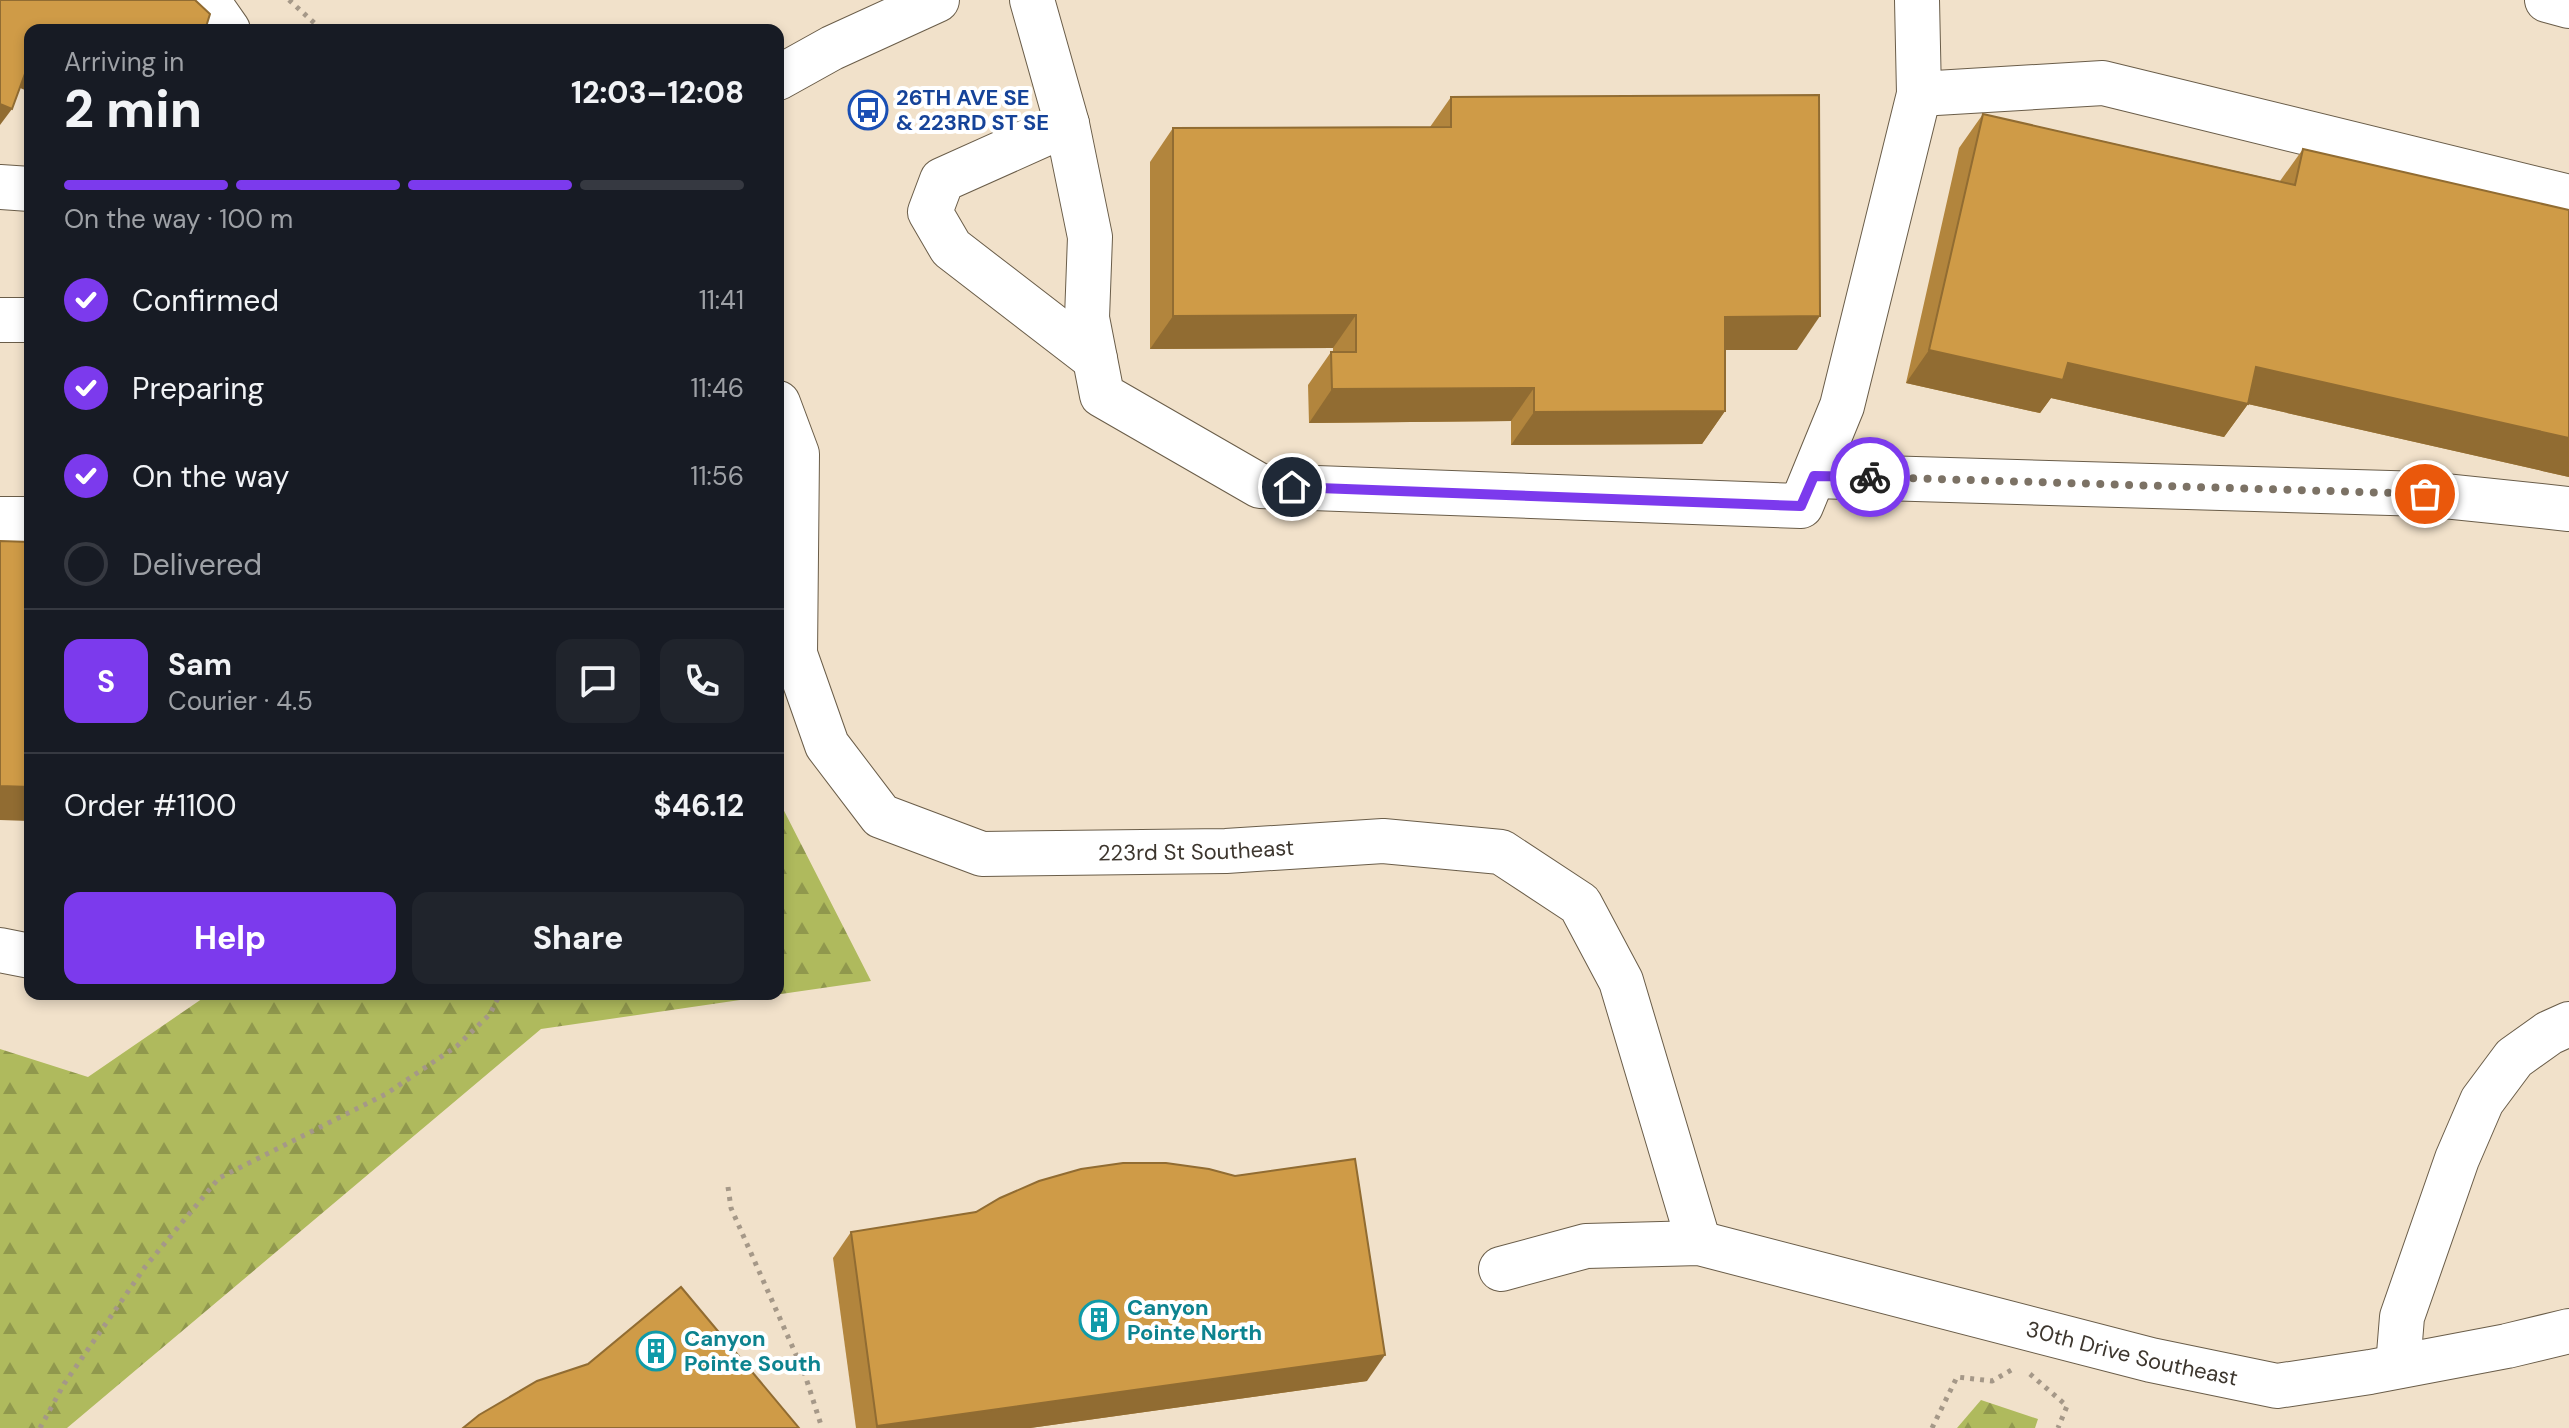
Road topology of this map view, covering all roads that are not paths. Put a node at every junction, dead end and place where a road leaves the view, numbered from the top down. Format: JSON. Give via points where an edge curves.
{"nodes":[{"id":1,"x":202,"y":0,"type":"edge"},
{"id":2,"x":937,"y":0,"type":"edge"},
{"id":3,"x":1032,"y":0,"type":"edge"},
{"id":4,"x":1917,"y":0,"type":"edge"},
{"id":5,"x":2547,"y":0,"type":"edge"},
{"id":6,"x":2569,"y":6,"type":"edge"},
{"id":7,"x":224,"y":24,"type":"edge"},
{"id":8,"x":784,"y":75,"type":"edge"},
{"id":9,"x":1919,"y":94,"type":"junction"},
{"id":10,"x":1067,"y":124,"type":"junction"},
{"id":11,"x":0,"y":187,"type":"edge"},
{"id":12,"x":24,"y":189,"type":"edge"},
{"id":13,"x":2569,"y":197,"type":"edge"},
{"id":14,"x":0,"y":320,"type":"edge"},
{"id":15,"x":24,"y":320,"type":"edge"},
{"id":16,"x":1095,"y":359,"type":"junction"},
{"id":17,"x":784,"y":419,"type":"edge"},
{"id":18,"x":1814,"y":476,"type":"junction"},
{"id":19,"x":2569,"y":509,"type":"edge"},
{"id":20,"x":0,"y":519,"type":"edge"},
{"id":21,"x":24,"y":519,"type":"edge"},
{"id":22,"x":0,"y":950,"type":"edge"},
{"id":23,"x":24,"y":955,"type":"edge"},
{"id":24,"x":2569,"y":1024,"type":"edge"},
{"id":25,"x":1699,"y":1243,"type":"junction"},
{"id":26,"x":1501,"y":1269,"type":"dead end"},
{"id":27,"x":2569,"y":1331,"type":"edge"},
{"id":28,"x":2398,"y":1366,"type":"junction"}],
"edges":[{"from":1,"to":7,"type":"street"},
{"from":2,"to":8,"type":"street"},
{"from":3,"to":10,"type":"street"},
{"from":4,"to":9,"type":"street"},
{"from":5,"to":6,"type":"street"},
{"from":9,"to":13,"type":"street","via":[[2103,83]]},
{"from":9,"to":18,"type":"street","via":[[1842,406]]},
{"from":10,"to":16,"type":"street","via":[[1090,237],[1087,318]]},
{"from":10,"to":16,"type":"street","via":[[942,180],[930,212],[951,248]]},
{"from":11,"to":12,"type":"street"},
{"from":14,"to":15,"type":"street"},
{"from":16,"to":18,"type":"street","via":[[1102,395],[1260,486],[1801,506]]},
{"from":17,"to":25,"type":"street","name":"223rd St Southeast","via":[[797,454],[795,654],[827,745],[881,816],[982,854],[1226,851],[1383,841],[1501,852],[1580,904],[1621,981]]},
{"from":18,"to":19,"type":"street","via":[[2425,494]]},
{"from":20,"to":21,"type":"street"},
{"from":22,"to":23,"type":"street"},
{"from":24,"to":28,"type":"street","via":[[2514,1058],[2482,1101],[2415,1275],[2402,1317]]},
{"from":25,"to":26,"type":"street","name":"30th Drive Southeast","via":[[1586,1246]]},
{"from":25,"to":28,"type":"street","name":"30th Drive Southeast","via":[[2151,1360],[2277,1386]]},
{"from":27,"to":28,"type":"street","name":"30th Drive Southeast"}]}
